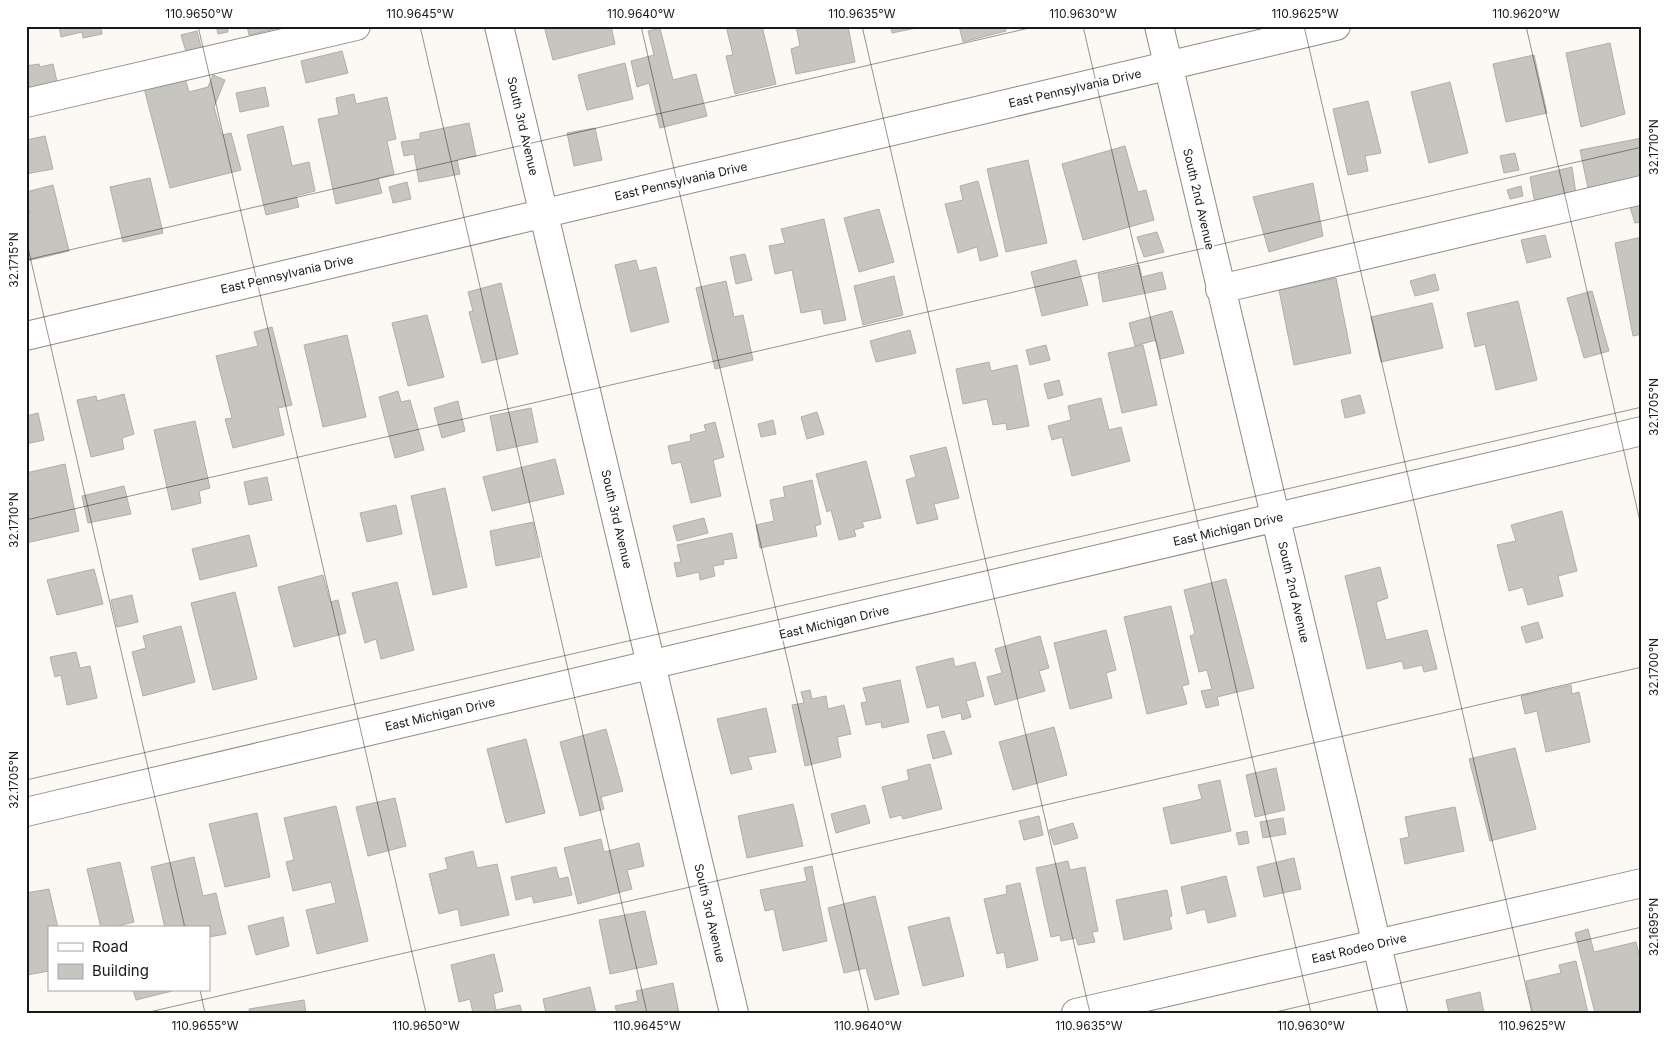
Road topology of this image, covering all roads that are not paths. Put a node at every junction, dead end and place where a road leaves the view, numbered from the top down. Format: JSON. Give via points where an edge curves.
{"nodes":[{"id":1,"x":356,"y":26,"type":"edge"},
{"id":2,"x":499,"y":26,"type":"edge"},
{"id":3,"x":1159,"y":26,"type":"edge"},
{"id":4,"x":1336,"y":26,"type":"edge"},
{"id":5,"x":1168,"y":66,"type":"junction"},
{"id":6,"x":26,"y":103,"type":"edge"},
{"id":7,"x":1642,"y":190,"type":"edge"},
{"id":8,"x":544,"y":214,"type":"junction"},
{"id":9,"x":1220,"y":289,"type":"junction"},
{"id":10,"x":26,"y":336,"type":"edge"},
{"id":11,"x":1642,"y":431,"type":"edge"},
{"id":12,"x":1275,"y":518,"type":"junction"},
{"id":13,"x":651,"y":664,"type":"junction"},
{"id":14,"x":27,"y":808,"type":"edge"},
{"id":15,"x":1642,"y":884,"type":"edge"},
{"id":16,"x":1377,"y":944,"type":"junction"},
{"id":17,"x":734,"y":1013,"type":"edge"},
{"id":18,"x":1076,"y":1013,"type":"edge"},
{"id":19,"x":1393,"y":1013,"type":"edge"}],
"edges":[{"from":1,"to":6,"type":"street"},
{"from":2,"to":8,"type":"street","name":"South 3rd Avenue"},
{"from":3,"to":5,"type":"street","name":"South 2nd Avenue"},
{"from":4,"to":5,"type":"street","name":"East Pennsylvania Drive"},
{"from":5,"to":8,"type":"street","name":"East Pennsylvania Drive"},
{"from":5,"to":9,"type":"street","name":"South 2nd Avenue"},
{"from":7,"to":9,"type":"street"},
{"from":8,"to":10,"type":"street","name":"East Pennsylvania Drive"},
{"from":8,"to":13,"type":"street","name":"South 3rd Avenue"},
{"from":9,"to":12,"type":"street","name":"South 2nd Avenue"},
{"from":11,"to":12,"type":"street","name":"East Michigan Drive"},
{"from":12,"to":13,"type":"street","name":"East Michigan Drive"},
{"from":12,"to":16,"type":"street","name":"South 2nd Avenue"},
{"from":13,"to":14,"type":"street","name":"East Michigan Drive"},
{"from":13,"to":17,"type":"street","name":"South 3rd Avenue"},
{"from":15,"to":16,"type":"street","name":"East Rodeo Drive"},
{"from":16,"to":18,"type":"street","name":"East Rodeo Drive"},
{"from":16,"to":19,"type":"street","name":"South 2nd Avenue"}]}
